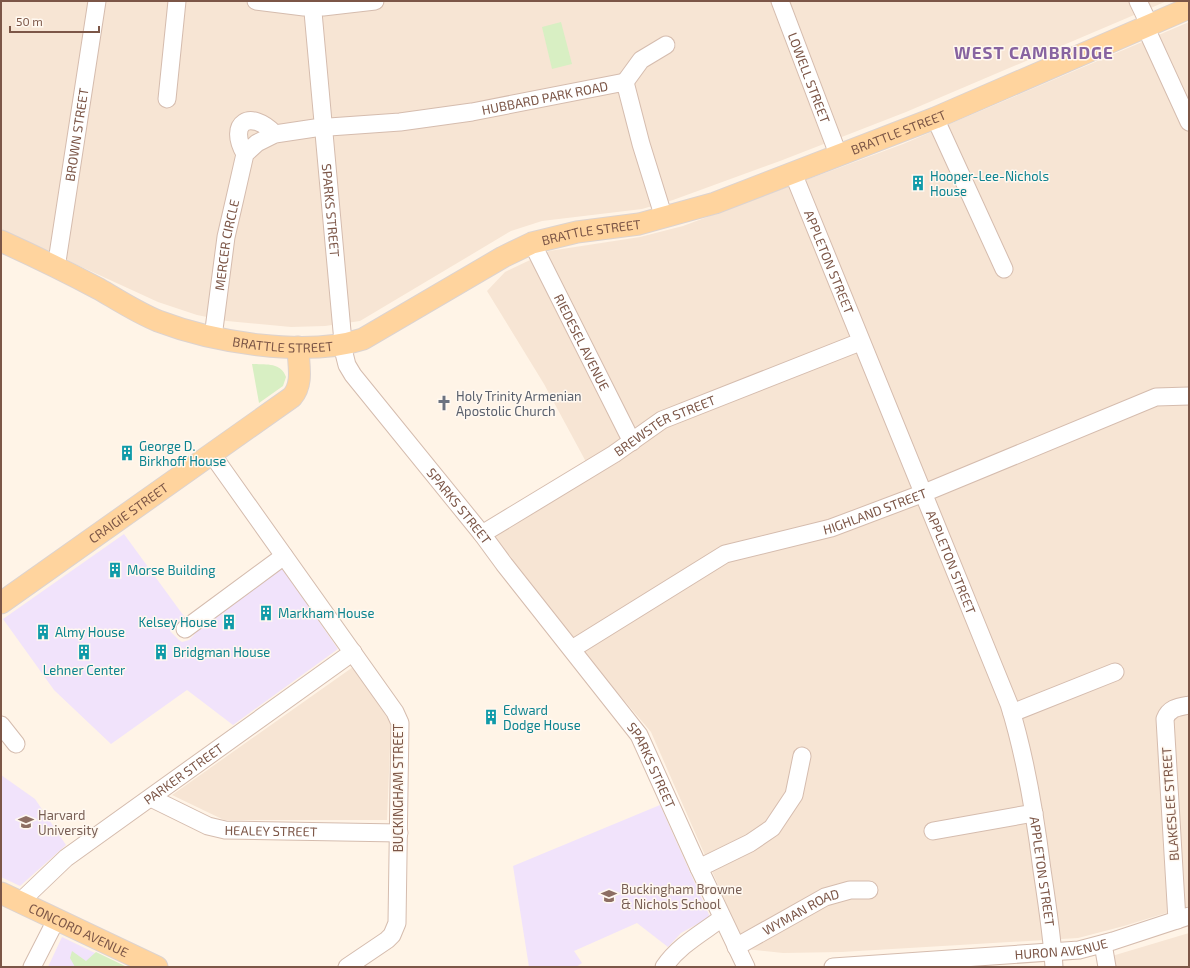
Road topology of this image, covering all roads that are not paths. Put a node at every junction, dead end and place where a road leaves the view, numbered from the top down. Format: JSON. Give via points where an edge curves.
{"nodes":[{"id":1,"x":97,"y":1,"type":"edge"},
{"id":2,"x":177,"y":1,"type":"edge"},
{"id":3,"x":256,"y":1,"type":"edge"},
{"id":4,"x":375,"y":1,"type":"edge"},
{"id":5,"x":780,"y":1,"type":"edge"},
{"id":6,"x":1138,"y":1,"type":"edge"},
{"id":7,"x":312,"y":4,"type":"edge"},
{"id":8,"x":1189,"y":8,"type":"edge"},
{"id":9,"x":1147,"y":25,"type":"junction"},
{"id":10,"x":666,"y":45,"type":"dead end"},
{"id":11,"x":625,"y":82,"type":"junction"},
{"id":12,"x":167,"y":98,"type":"dead end"},
{"id":13,"x":935,"y":118,"type":"junction"},
{"id":14,"x":1189,"y":122,"type":"edge"},
{"id":15,"x":324,"y":128,"type":"junction"},
{"id":16,"x":275,"y":134,"type":"junction"},
{"id":17,"x":245,"y":154,"type":"junction"},
{"id":18,"x":838,"y":154,"type":"junction"},
{"id":19,"x":793,"y":173,"type":"junction"},
{"id":20,"x":664,"y":218,"type":"junction"},
{"id":21,"x":1,"y":241,"type":"edge"},
{"id":22,"x":532,"y":243,"type":"junction"},
{"id":23,"x":56,"y":268,"type":"junction"},
{"id":24,"x":1004,"y":269,"type":"dead end"},
{"id":25,"x":213,"y":337,"type":"junction"},
{"id":26,"x":860,"y":342,"type":"junction"},
{"id":27,"x":344,"y":345,"type":"junction"},
{"id":28,"x":298,"y":347,"type":"junction"},
{"id":29,"x":1189,"y":396,"type":"edge"},
{"id":30,"x":632,"y":442,"type":"junction"},
{"id":31,"x":211,"y":453,"type":"junction"},
{"id":32,"x":924,"y":493,"type":"junction"},
{"id":33,"x":482,"y":534,"type":"junction"},
{"id":34,"x":284,"y":556,"type":"junction"},
{"id":35,"x":1,"y":603,"type":"edge"},
{"id":36,"x":186,"y":629,"type":"dead end"},
{"id":37,"x":572,"y":649,"type":"junction"},
{"id":38,"x":352,"y":652,"type":"junction"},
{"id":39,"x":1115,"y":672,"type":"dead end"},
{"id":40,"x":1189,"y":705,"type":"edge"},
{"id":41,"x":1012,"y":713,"type":"junction"},
{"id":42,"x":1,"y":725,"type":"edge"},
{"id":43,"x":16,"y":744,"type":"dead end"},
{"id":44,"x":802,"y":756,"type":"dead end"},
{"id":45,"x":151,"y":798,"type":"junction"},
{"id":46,"x":1034,"y":813,"type":"junction"},
{"id":47,"x":933,"y":831,"type":"dead end"},
{"id":48,"x":399,"y":834,"type":"junction"},
{"id":49,"x":699,"y":868,"type":"junction"},
{"id":50,"x":869,"y":890,"type":"dead end"},
{"id":51,"x":1,"y":893,"type":"edge"},
{"id":52,"x":20,"y":902,"type":"junction"},
{"id":53,"x":722,"y":918,"type":"junction"},
{"id":54,"x":1183,"y":918,"type":"edge"},
{"id":55,"x":56,"y":920,"type":"junction"},
{"id":56,"x":1103,"y":944,"type":"junction"},
{"id":57,"x":736,"y":947,"type":"junction"},
{"id":58,"x":1054,"y":960,"type":"edge"},
{"id":59,"x":895,"y":965,"type":"edge"},
{"id":60,"x":32,"y":967,"type":"edge"},
{"id":61,"x":157,"y":967,"type":"edge"},
{"id":62,"x":347,"y":967,"type":"edge"},
{"id":63,"x":664,"y":967,"type":"edge"},
{"id":64,"x":746,"y":967,"type":"edge"},
{"id":65,"x":833,"y":967,"type":"edge"},
{"id":66,"x":1107,"y":967,"type":"edge"}],
"edges":[{"from":1,"to":23,"type":"street","name":"BROWN STREET"},
{"from":2,"to":12,"type":"street"},
{"from":3,"to":7,"type":"street"},
{"from":4,"to":7,"type":"street"},
{"from":5,"to":18,"type":"street","name":"LOWELL STREET"},
{"from":6,"to":9,"type":"street"},
{"from":7,"to":15,"type":"street","name":"SPARKS STREET"},
{"from":8,"to":9,"type":"main road","name":"BRATTLE STREET"},
{"from":9,"to":13,"type":"main road","name":"BRATTLE STREET"},
{"from":9,"to":14,"type":"street"},
{"from":10,"to":11,"type":"street","via":[[641,60]]},
{"from":11,"to":15,"type":"street","name":"HUBBARD PARK ROAD","via":[[472,112],[400,122]]},
{"from":11,"to":20,"type":"street","name":"HUBBARD PARK ROAD"},
{"from":13,"to":18,"type":"main road","name":"BRATTLE STREET"},
{"from":13,"to":24,"type":"street"},
{"from":15,"to":16,"type":"street"},
{"from":15,"to":27,"type":"street","name":"SPARKS STREET"},
{"from":16,"to":17,"type":"street","via":[[257,143]]},
{"from":16,"to":17,"type":"street","via":[[258,120],[242,124],[238,137]]},
{"from":17,"to":25,"type":"street","name":"MERCER CIRCLE","via":[[226,237]]},
{"from":18,"to":19,"type":"main road","name":"BRATTLE STREET"},
{"from":19,"to":20,"type":"main road","name":"BRATTLE STREET","via":[[715,203]]},
{"from":19,"to":26,"type":"street","name":"APPLETON STREET"},
{"from":20,"to":22,"type":"main road","name":"BRATTLE STREET","via":[[623,227],[563,235]]},
{"from":21,"to":23,"type":"main road","name":"BRATTLE STREET"},
{"from":22,"to":27,"type":"main road","name":"BRATTLE STREET","via":[[502,257],[363,339]]},
{"from":22,"to":30,"type":"street","name":"RIEDESEL AVENUE"},
{"from":23,"to":25,"type":"main road","name":"BRATTLE STREET","via":[[157,320]]},
{"from":25,"to":28,"type":"main road","name":"BRATTLE STREET"},
{"from":26,"to":30,"type":"street","name":"BREWSTER STREET","via":[[662,420]]},
{"from":26,"to":32,"type":"street","name":"APPLETON STREET"},
{"from":27,"to":28,"type":"main road","name":"BRATTLE STREET"},
{"from":27,"to":33,"type":"street","name":"SPARKS STREET","via":[[346,363],[353,375]]},
{"from":28,"to":31,"type":"main road","name":"CRAIGIE STREET","via":[[300,374],[296,392]]},
{"from":29,"to":32,"type":"street","name":"HIGHLAND STREET","via":[[1156,397]]},
{"from":30,"to":33,"type":"street","name":"BREWSTER STREET"},
{"from":31,"to":34,"type":"street","name":"BUCKINGHAM STREET"},
{"from":31,"to":35,"type":"main road","name":"CRAIGIE STREET"},
{"from":32,"to":37,"type":"street","name":"HIGHLAND STREET","via":[[831,528],[725,554]]},
{"from":32,"to":41,"type":"street","name":"APPLETON STREET"},
{"from":33,"to":37,"type":"street","name":"SPARKS STREET"},
{"from":34,"to":36,"type":"street"},
{"from":34,"to":38,"type":"street","name":"BUCKINGHAM STREET"},
{"from":37,"to":49,"type":"street","name":"SPARKS STREET","via":[[639,735]]},
{"from":38,"to":45,"type":"street","name":"PARKER STREET"},
{"from":38,"to":48,"type":"street","name":"BUCKINGHAM STREET","via":[[396,712],[400,723]]},
{"from":39,"to":41,"type":"street"},
{"from":40,"to":54,"type":"street","name":"BLAKESLEE STREET","via":[[1174,708],[1165,719]]},
{"from":41,"to":46,"type":"street","name":"APPLETON STREET"},
{"from":42,"to":43,"type":"street"},
{"from":44,"to":49,"type":"street","via":[[794,796],[772,828]]},
{"from":45,"to":48,"type":"street","name":"HEALEY STREET","via":[[208,826],[225,830]]},
{"from":45,"to":52,"type":"street","name":"PARKER STREET","via":[[66,858]]},
{"from":46,"to":47,"type":"street"},
{"from":46,"to":58,"type":"street","name":"APPLETON STREET"},
{"from":48,"to":62,"type":"street","name":"BUCKINGHAM STREET","via":[[398,918],[395,930],[387,940]]},
{"from":49,"to":53,"type":"street","name":"SPARKS STREET"},
{"from":50,"to":57,"type":"street","name":"WYMAN ROAD","via":[[850,890],[825,897]]},
{"from":51,"to":52,"type":"main road","name":"CONCORD AVENUE"},
{"from":52,"to":55,"type":"main road","name":"CONCORD AVENUE"},
{"from":53,"to":57,"type":"street","name":"SPARKS STREET"},
{"from":53,"to":63,"type":"street","via":[[692,939],[669,959]]},
{"from":54,"to":56,"type":"street","name":"HURON AVENUE"},
{"from":55,"to":60,"type":"street"},
{"from":55,"to":61,"type":"main road","name":"CONCORD AVENUE"},
{"from":56,"to":58,"type":"street","name":"HURON AVENUE"},
{"from":56,"to":66,"type":"street"},
{"from":57,"to":64,"type":"street","name":"SPARKS STREET"},
{"from":58,"to":59,"type":"street","name":"HURON AVENUE"},
{"from":59,"to":65,"type":"street","name":"HURON AVENUE"}]}
